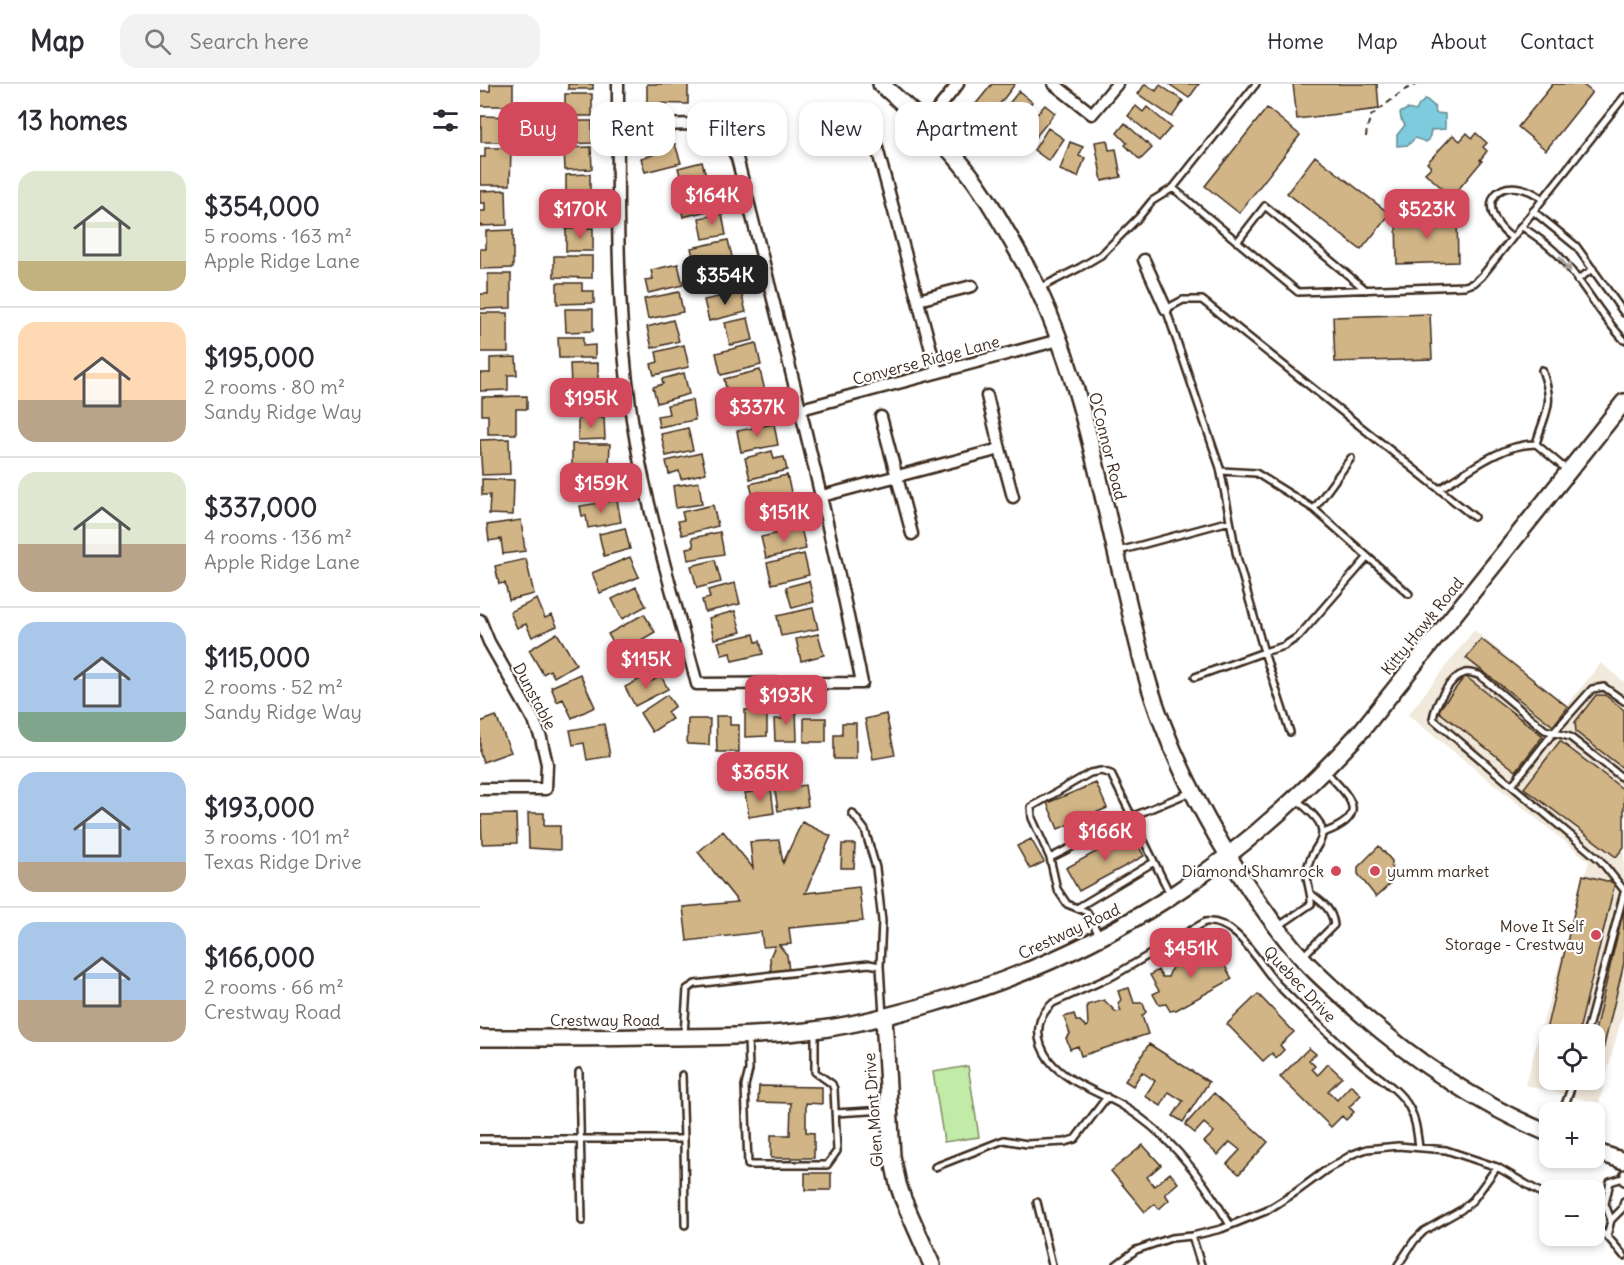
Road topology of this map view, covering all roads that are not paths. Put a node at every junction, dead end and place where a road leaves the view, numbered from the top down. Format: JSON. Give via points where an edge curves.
{"nodes":[{"id":1,"x":618,"y":84,"type":"edge"},
{"id":2,"x":881,"y":84,"type":"edge"},
{"id":3,"x":958,"y":84,"type":"edge"},
{"id":4,"x":1054,"y":84,"type":"edge"},
{"id":5,"x":1117,"y":84,"type":"edge"},
{"id":6,"x":1256,"y":84,"type":"edge"},
{"id":7,"x":1624,"y":97,"type":"edge"},
{"id":8,"x":618,"y":102,"type":"edge"},
{"id":9,"x":901,"y":102,"type":"edge"},
{"id":10,"x":944,"y":102,"type":"edge"},
{"id":11,"x":1624,"y":105,"type":"edge"},
{"id":12,"x":1615,"y":108,"type":"junction"},
{"id":13,"x":675,"y":125,"type":"edge"},
{"id":14,"x":618,"y":156,"type":"edge"},
{"id":15,"x":879,"y":156,"type":"edge"},
{"id":16,"x":954,"y":156,"type":"edge"},
{"id":17,"x":1173,"y":188,"type":"junction"},
{"id":18,"x":1543,"y":199,"type":"junction"},
{"id":19,"x":1533,"y":211,"type":"junction"},
{"id":20,"x":1521,"y":226,"type":"junction"},
{"id":21,"x":1512,"y":238,"type":"junction"},
{"id":22,"x":1237,"y":242,"type":"junction"},
{"id":23,"x":1144,"y":260,"type":"dead end"},
{"id":24,"x":1593,"y":269,"type":"junction"},
{"id":25,"x":1577,"y":280,"type":"junction"},
{"id":26,"x":972,"y":286,"type":"dead end"},
{"id":27,"x":1038,"y":289,"type":"junction"},
{"id":28,"x":1366,"y":290,"type":"junction"},
{"id":29,"x":918,"y":300,"type":"junction"},
{"id":30,"x":1166,"y":309,"type":"junction"},
{"id":31,"x":1624,"y":313,"type":"edge"},
{"id":32,"x":1059,"y":340,"type":"junction"},
{"id":33,"x":1624,"y":340,"type":"edge"},
{"id":34,"x":1542,"y":370,"type":"dead end"},
{"id":35,"x":937,"y":372,"type":"junction"},
{"id":36,"x":987,"y":396,"type":"dead end"},
{"id":37,"x":1624,"y":402,"type":"edge"},
{"id":38,"x":801,"y":409,"type":"junction"},
{"id":39,"x":881,"y":417,"type":"dead end"},
{"id":40,"x":1536,"y":444,"type":"junction"},
{"id":41,"x":1000,"y":449,"type":"junction"},
{"id":42,"x":1351,"y":458,"type":"dead end"},
{"id":43,"x":1221,"y":471,"type":"junction"},
{"id":44,"x":1569,"y":471,"type":"junction"},
{"id":45,"x":896,"y":476,"type":"junction"},
{"id":46,"x":1439,"y":489,"type":"junction"},
{"id":47,"x":822,"y":496,"type":"junction"},
{"id":48,"x":1013,"y":497,"type":"dead end"},
{"id":49,"x":1314,"y":509,"type":"junction"},
{"id":50,"x":1474,"y":517,"type":"dead end"},
{"id":51,"x":1230,"y":521,"type":"junction"},
{"id":52,"x":912,"y":534,"type":"dead end"},
{"id":53,"x":1116,"y":552,"type":"junction"},
{"id":54,"x":1368,"y":557,"type":"junction"},
{"id":55,"x":1409,"y":594,"type":"dead end"},
{"id":56,"x":480,"y":620,"type":"edge"},
{"id":57,"x":1264,"y":652,"type":"junction"},
{"id":58,"x":1195,"y":677,"type":"dead end"},
{"id":59,"x":1624,"y":701,"type":"edge"},
{"id":60,"x":1290,"y":732,"type":"dead end"},
{"id":61,"x":1553,"y":733,"type":"junction"},
{"id":62,"x":1325,"y":771,"type":"junction"},
{"id":63,"x":1624,"y":779,"type":"edge"},
{"id":64,"x":1512,"y":785,"type":"junction"},
{"id":65,"x":480,"y":789,"type":"edge"},
{"id":66,"x":1191,"y":792,"type":"junction"},
{"id":67,"x":1296,"y":799,"type":"junction"},
{"id":68,"x":852,"y":813,"type":"dead end"},
{"id":69,"x":1131,"y":817,"type":"junction"},
{"id":70,"x":1323,"y":833,"type":"junction"},
{"id":71,"x":1229,"y":855,"type":"junction"},
{"id":72,"x":1050,"y":858,"type":"junction"},
{"id":73,"x":1154,"y":862,"type":"junction"},
{"id":74,"x":1624,"y":891,"type":"edge"},
{"id":75,"x":1311,"y":894,"type":"junction"},
{"id":76,"x":1172,"y":897,"type":"junction"},
{"id":77,"x":1077,"y":908,"type":"junction"},
{"id":78,"x":1277,"y":927,"type":"junction"},
{"id":79,"x":1100,"y":937,"type":"junction"},
{"id":80,"x":1302,"y":957,"type":"junction"},
{"id":81,"x":880,"y":966,"type":"junction"},
{"id":82,"x":884,"y":1017,"type":"junction"},
{"id":83,"x":1589,"y":1024,"type":"edge"},
{"id":84,"x":815,"y":1030,"type":"junction"},
{"id":85,"x":748,"y":1036,"type":"junction"},
{"id":86,"x":684,"y":1037,"type":"junction"},
{"id":87,"x":480,"y":1038,"type":"edge"},
{"id":88,"x":579,"y":1072,"type":"dead end"},
{"id":89,"x":682,"y":1075,"type":"dead end"},
{"id":90,"x":1107,"y":1097,"type":"junction"},
{"id":91,"x":889,"y":1110,"type":"junction"},
{"id":92,"x":835,"y":1113,"type":"junction"},
{"id":93,"x":1539,"y":1129,"type":"edge"},
{"id":94,"x":480,"y":1139,"type":"edge"},
{"id":95,"x":580,"y":1139,"type":"junction"},
{"id":96,"x":684,"y":1139,"type":"junction"},
{"id":97,"x":1419,"y":1147,"type":"junction"},
{"id":98,"x":1605,"y":1155,"type":"edge"},
{"id":99,"x":1624,"y":1161,"type":"edge"},
{"id":100,"x":935,"y":1167,"type":"dead end"},
{"id":101,"x":1497,"y":1167,"type":"junction"},
{"id":102,"x":1624,"y":1178,"type":"edge"},
{"id":103,"x":1539,"y":1192,"type":"edge"},
{"id":104,"x":1624,"y":1201,"type":"edge"},
{"id":105,"x":1037,"y":1202,"type":"dead end"},
{"id":106,"x":1611,"y":1220,"type":"junction"},
{"id":107,"x":582,"y":1221,"type":"dead end"},
{"id":108,"x":686,"y":1225,"type":"dead end"},
{"id":109,"x":1230,"y":1225,"type":"junction"},
{"id":110,"x":1192,"y":1236,"type":"junction"},
{"id":111,"x":1607,"y":1236,"type":"joint"},
{"id":112,"x":1624,"y":1256,"type":"edge"},
{"id":113,"x":932,"y":1265,"type":"edge"},
{"id":114,"x":1052,"y":1265,"type":"edge"},
{"id":115,"x":1116,"y":1265,"type":"edge"},
{"id":116,"x":1201,"y":1265,"type":"edge"},
{"id":117,"x":1398,"y":1265,"type":"edge"}],
"edges":[{"from":1,"to":8,"type":"street"},
{"from":2,"to":9,"type":"main road","name":"O'Connor Road"},
{"from":3,"to":10,"type":"street"},
{"from":4,"to":5,"type":"street","via":[[1092,114]]},
{"from":6,"to":17,"type":"lane"},
{"from":7,"to":12,"type":"lane"},
{"from":11,"to":12,"type":"lane"},
{"from":12,"to":18,"type":"lane"},
{"from":13,"to":38,"type":"street","via":[[708,127],[725,135],[737,159]]},
{"from":14,"to":47,"type":"street","via":[[620,316],[632,420],[697,684],[862,683]]},
{"from":15,"to":29,"type":"street"},
{"from":16,"to":27,"type":"main road","name":"O'Connor Road","via":[[998,216]]},
{"from":17,"to":22,"type":"lane"},
{"from":17,"to":27,"type":"lane","via":[[1152,201],[1101,255]]},
{"from":18,"to":19,"type":"lane"},
{"from":18,"to":21,"type":"lane","via":[[1530,190],[1512,186],[1497,194],[1492,203],[1495,223]]},
{"from":19,"to":20,"type":"lane"},
{"from":19,"to":24,"type":"lane","via":[[1572,242]]},
{"from":20,"to":21,"type":"lane"},
{"from":20,"to":25,"type":"lane","one_way":true,"via":[[1553,249]]},
{"from":21,"to":28,"type":"lane","via":[[1474,283]]},
{"from":22,"to":28,"type":"lane","via":[[1298,292]]},
{"from":22,"to":28,"type":"lane","via":[[1265,207]]},
{"from":23,"to":30,"type":"street"},
{"from":24,"to":25,"type":"lane"},
{"from":24,"to":31,"type":"lane"},
{"from":25,"to":33,"type":"lane"},
{"from":26,"to":29,"type":"street"},
{"from":27,"to":32,"type":"main road","name":"O'Connor Road"},
{"from":29,"to":35,"type":"street"},
{"from":30,"to":43,"type":"lane"},
{"from":30,"to":46,"type":"lane","via":[[1183,300],[1202,300]]},
{"from":32,"to":35,"type":"street","name":"Converse Ridge Lane"},
{"from":32,"to":53,"type":"main road","name":"O'Connor Road","via":[[1078,398]]},
{"from":34,"to":40,"type":"lane","via":[[1550,405]]},
{"from":35,"to":38,"type":"street","name":"Converse Ridge Lane"},
{"from":36,"to":41,"type":"street"},
{"from":37,"to":44,"type":"main road","name":"Kitty Hawk Road"},
{"from":38,"to":47,"type":"street"},
{"from":39,"to":45,"type":"street"},
{"from":40,"to":44,"type":"lane"},
{"from":40,"to":46,"type":"lane","via":[[1503,451]]},
{"from":41,"to":45,"type":"street"},
{"from":41,"to":48,"type":"street"},
{"from":42,"to":49,"type":"lane"},
{"from":43,"to":49,"type":"lane","via":[[1256,473]]},
{"from":43,"to":51,"type":"lane"},
{"from":44,"to":62,"type":"main road","name":"Kitty Hawk Road"},
{"from":45,"to":47,"type":"street"},
{"from":45,"to":52,"type":"street"},
{"from":46,"to":50,"type":"lane"},
{"from":49,"to":54,"type":"lane"},
{"from":51,"to":53,"type":"lane"},
{"from":51,"to":57,"type":"lane"},
{"from":53,"to":66,"type":"main road","name":"O'Connor Road","via":[[1162,723]]},
{"from":54,"to":55,"type":"lane"},
{"from":54,"to":57,"type":"lane","via":[[1299,636]]},
{"from":56,"to":65,"type":"street","name":"Dunstable","via":[[534,722],[547,764],[546,789]]},
{"from":57,"to":58,"type":"lane"},
{"from":57,"to":60,"type":"lane"},
{"from":59,"to":61,"type":"lane","via":[[1604,687],[1592,688]]},
{"from":61,"to":63,"type":"lane","via":[[1570,737]]},
{"from":61,"to":64,"type":"lane"},
{"from":61,"to":64,"type":"lane","via":[[1479,675],[1467,672],[1457,677],[1437,701],[1433,719]]},
{"from":62,"to":67,"type":"main road","name":"Kitty Hawk Road"},
{"from":62,"to":70,"type":"lane","via":[[1350,797],[1353,807],[1344,825]]},
{"from":64,"to":74,"type":"lane","via":[[1600,860]]},
{"from":66,"to":69,"type":"lane"},
{"from":66,"to":71,"type":"main road","name":"O'Connor Road"},
{"from":67,"to":70,"type":"lane","via":[[1321,822]]},
{"from":67,"to":71,"type":"main road","name":"Kitty Hawk Road"},
{"from":68,"to":81,"type":"lane","via":[[865,830],[876,868],[882,921]]},
{"from":69,"to":72,"type":"lane"},
{"from":69,"to":72,"type":"lane","via":[[1111,774],[1090,773],[1031,807]]},
{"from":69,"to":73,"type":"lane"},
{"from":70,"to":75,"type":"lane","via":[[1307,869]]},
{"from":71,"to":76,"type":"main road","name":"Crestway Road"},
{"from":71,"to":78,"type":"main road"},
{"from":72,"to":77,"type":"lane","via":[[1057,889],[1067,904]]},
{"from":73,"to":76,"type":"lane"},
{"from":73,"to":77,"type":"lane"},
{"from":74,"to":83,"type":"lane"},
{"from":75,"to":78,"type":"lane","via":[[1311,904]]},
{"from":75,"to":80,"type":"lane","via":[[1329,909],[1334,925]]},
{"from":76,"to":79,"type":"main road","name":"Crestway Road"},
{"from":77,"to":79,"type":"lane","via":[[1087,912]]},
{"from":78,"to":80,"type":"main road"},
{"from":79,"to":82,"type":"main road","name":"Crestway Road","via":[[1067,955],[980,990]]},
{"from":80,"to":93,"type":"main road","via":[[1393,1041],[1484,1103]]},
{"from":81,"to":82,"type":"lane"},
{"from":81,"to":86,"type":"lane","via":[[869,964],[695,984],[687,989]]},
{"from":82,"to":84,"type":"main road","name":"Crestway Road"},
{"from":82,"to":91,"type":"main road","name":"Glen Mont Drive"},
{"from":84,"to":85,"type":"main road","name":"Crestway Road"},
{"from":84,"to":92,"type":"lane","via":[[815,1072],[832,1084]]},
{"from":85,"to":86,"type":"main road","name":"Crestway Road"},
{"from":85,"to":92,"type":"lane","via":[[748,1165],[827,1165],[837,1151]]},
{"from":86,"to":87,"type":"main road","name":"Crestway Road"},
{"from":88,"to":95,"type":"lane"},
{"from":89,"to":96,"type":"lane"},
{"from":90,"to":97,"type":"lane","name":"Quebec Drive","via":[[1069,1077],[1048,1059],[1038,1024],[1046,1009],[1113,976],[1205,922],[1217,921],[1229,927],[1314,1022],[1397,1091],[1416,1123]]},
{"from":90,"to":100,"type":"lane","via":[[1075,1139],[1027,1144],[1004,1140]]},
{"from":90,"to":109,"type":"lane","name":"Quebec Drive","via":[[1172,1146],[1213,1195]]},
{"from":91,"to":92,"type":"lane"},
{"from":91,"to":113,"type":"main road","name":"Glen Mont Drive","via":[[898,1184]]},
{"from":94,"to":95,"type":"lane"},
{"from":95,"to":96,"type":"lane"},
{"from":95,"to":107,"type":"lane"},
{"from":96,"to":108,"type":"lane"},
{"from":97,"to":101,"type":"lane","via":[[1446,1150]]},
{"from":97,"to":109,"type":"lane","via":[[1367,1149],[1353,1154],[1266,1211]]},
{"from":98,"to":99,"type":"main road"},
{"from":101,"to":103,"type":"lane"},
{"from":101,"to":117,"type":"lane","via":[[1473,1200],[1424,1231]]},
{"from":102,"to":106,"type":"lane","via":[[1610,1182],[1605,1204]]},
{"from":104,"to":106,"type":"lane"},
{"from":105,"to":114,"type":"lane"},
{"from":106,"to":111,"type":"lane"},
{"from":109,"to":110,"type":"lane"},
{"from":110,"to":115,"type":"lane","via":[[1171,1238],[1136,1250]]},
{"from":110,"to":116,"type":"lane"},
{"from":111,"to":112,"type":"lane"}]}
